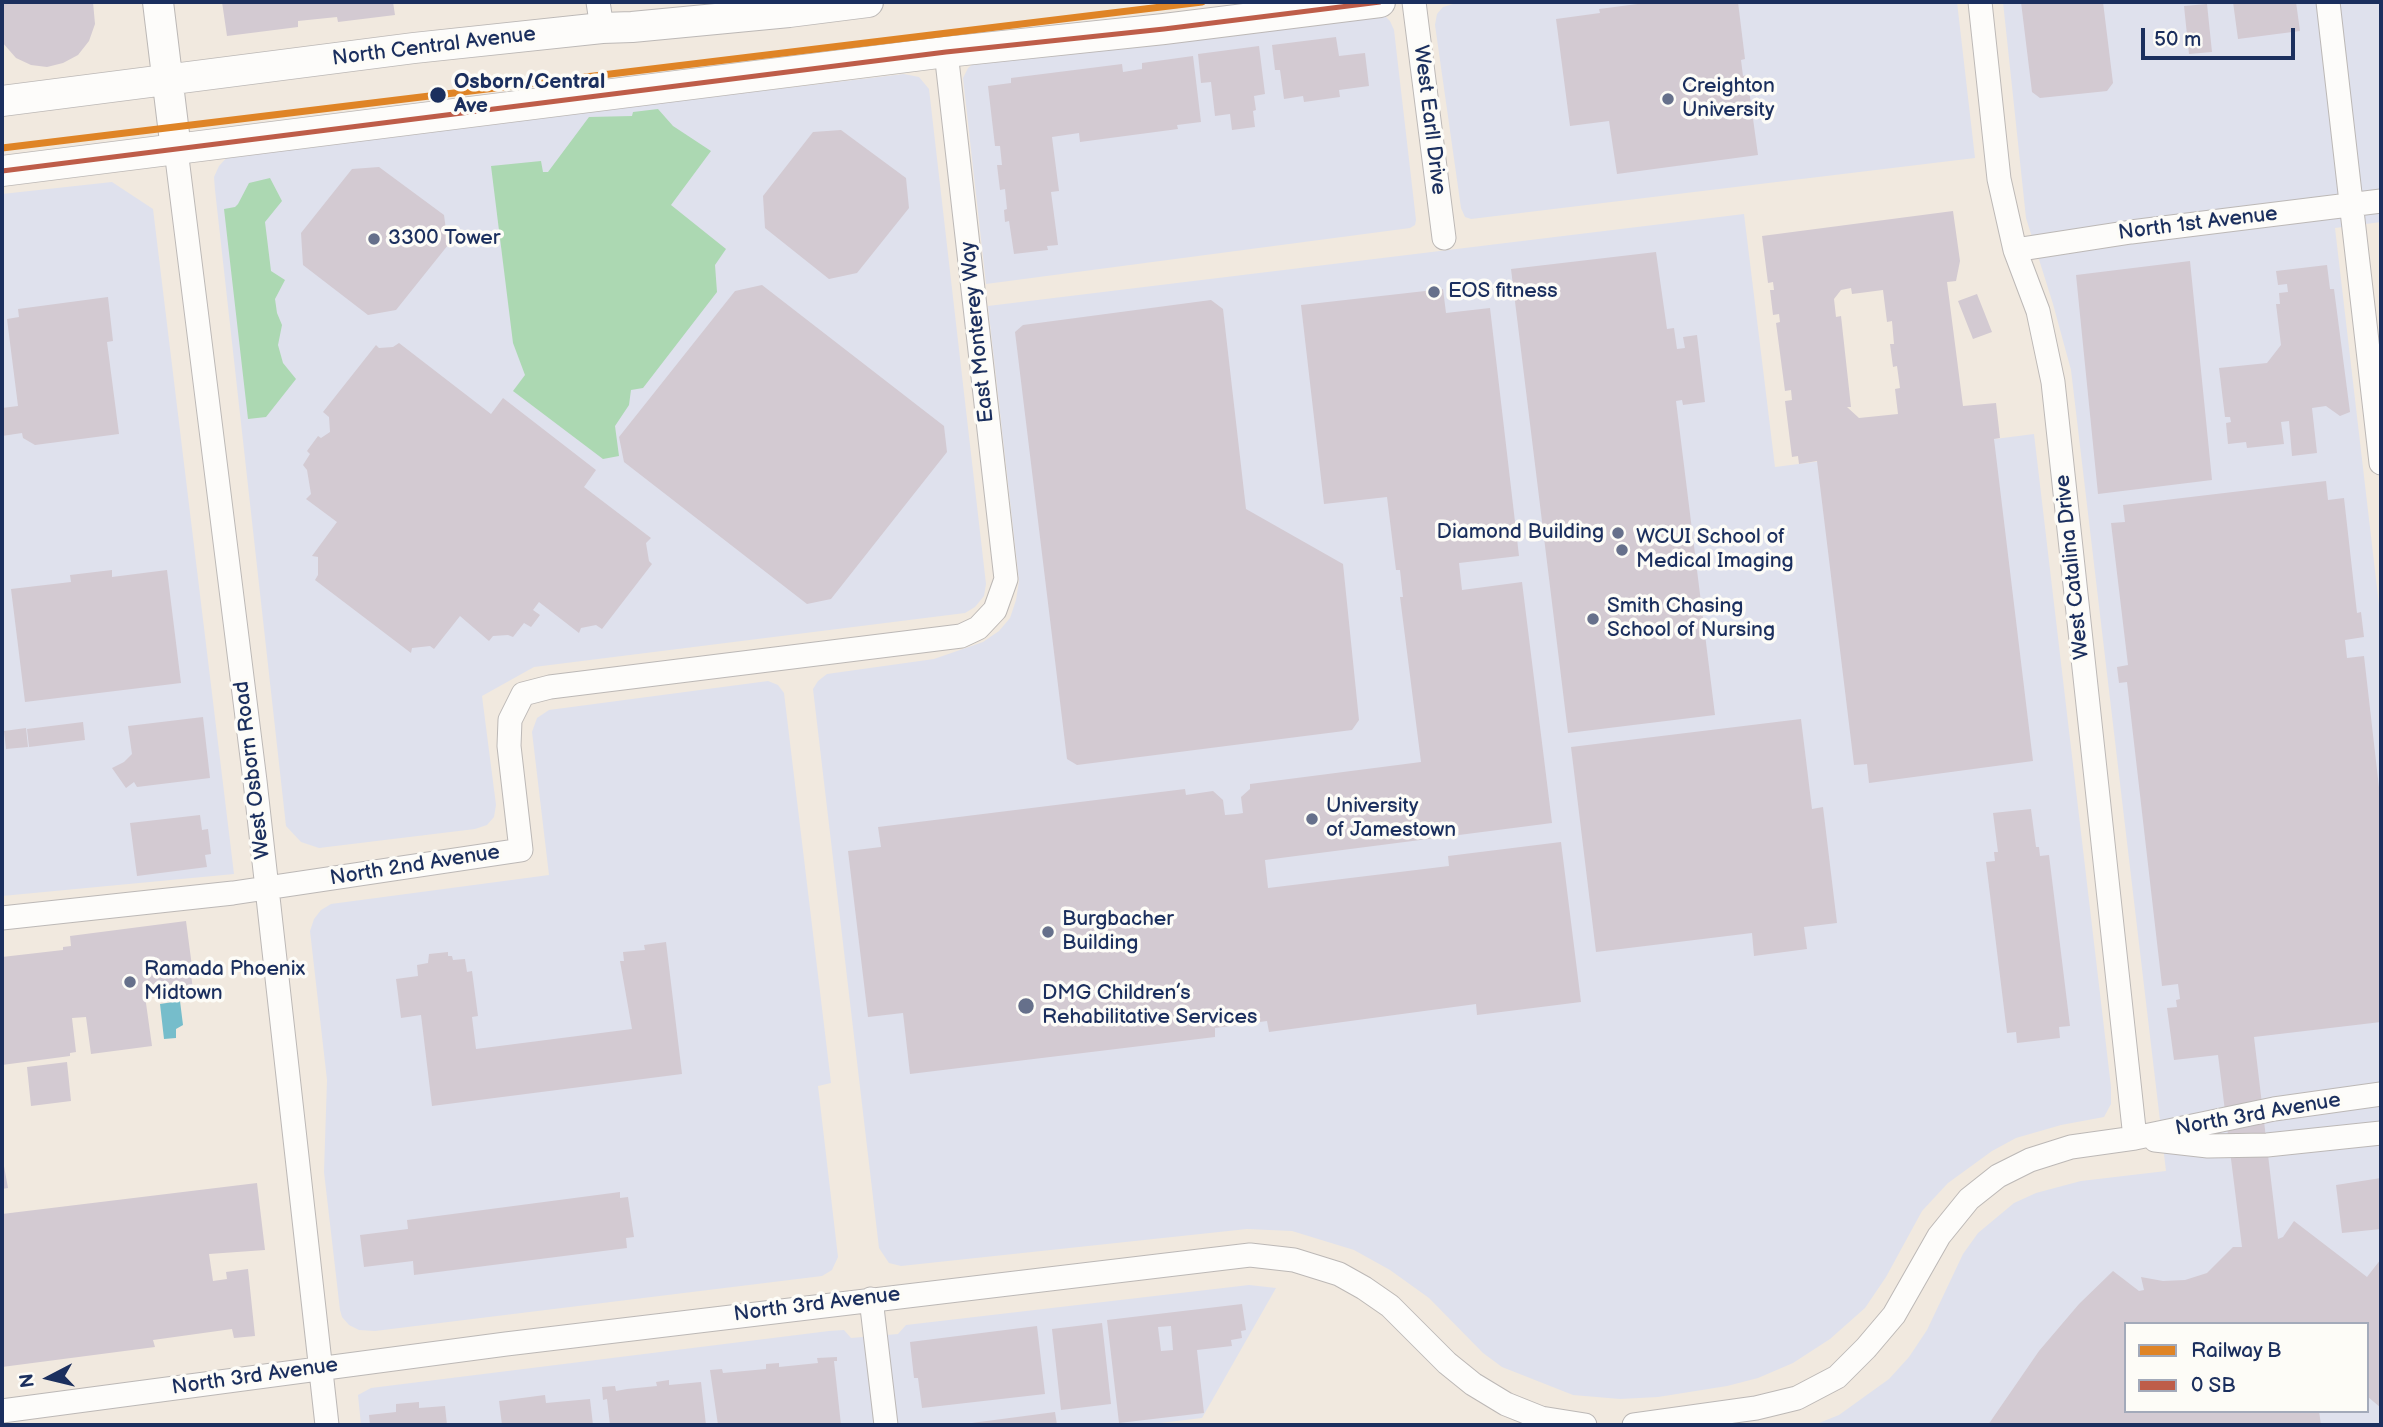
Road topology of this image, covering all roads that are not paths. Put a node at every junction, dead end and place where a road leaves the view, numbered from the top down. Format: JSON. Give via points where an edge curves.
{"nodes":[{"id":1,"x":158,"y":2,"type":"edge"},
{"id":2,"x":868,"y":2,"type":"edge"},
{"id":3,"x":1380,"y":2,"type":"edge"},
{"id":4,"x":1414,"y":2,"type":"edge"},
{"id":5,"x":1980,"y":2,"type":"edge"},
{"id":6,"x":2328,"y":2,"type":"edge"},
{"id":7,"x":600,"y":15,"type":"edge"},
{"id":8,"x":946,"y":52,"type":"junction"},
{"id":9,"x":168,"y":81,"type":"junction"},
{"id":10,"x":2,"y":102,"type":"edge"},
{"id":11,"x":176,"y":150,"type":"junction"},
{"id":12,"x":2,"y":170,"type":"edge"},
{"id":13,"x":2381,"y":201,"type":"edge"},
{"id":14,"x":2352,"y":204,"type":"junction"},
{"id":15,"x":1444,"y":238,"type":"dead end"},
{"id":16,"x":2015,"y":250,"type":"junction"},
{"id":17,"x":2381,"y":463,"type":"edge"},
{"id":18,"x":995,"y":610,"type":"joint"},
{"id":19,"x":268,"y":888,"type":"junction"},
{"id":20,"x":2,"y":918,"type":"edge"},
{"id":21,"x":2381,"y":1094,"type":"edge"},
{"id":22,"x":2381,"y":1133,"type":"edge"},
{"id":23,"x":2135,"y":1138,"type":"junction"},
{"id":24,"x":871,"y":1298,"type":"junction"},
{"id":25,"x":321,"y":1368,"type":"junction"},
{"id":26,"x":2,"y":1411,"type":"edge"},
{"id":27,"x":1541,"y":1421,"type":"edge"},
{"id":28,"x":327,"y":1425,"type":"edge"},
{"id":29,"x":886,"y":1425,"type":"edge"},
{"id":30,"x":1585,"y":1425,"type":"edge"},
{"id":31,"x":1634,"y":1425,"type":"edge"}],
"edges":[{"from":1,"to":9,"type":"main road","name":"West Osborn Road"},
{"from":2,"to":7,"type":"main road","name":"North Central Avenue","via":[[776,13]]},
{"from":3,"to":8,"type":"main road"},
{"from":4,"to":15,"type":"street","name":"West Earll Drive"},
{"from":5,"to":16,"type":"street","name":"West Catalina Drive","via":[[1999,179]]},
{"from":6,"to":14,"type":"street"},
{"from":7,"to":9,"type":"main road","name":"North Central Avenue","via":[[414,48]]},
{"from":8,"to":11,"type":"main road"},
{"from":8,"to":18,"type":"street","name":"East Monterey Way","via":[[1006,579]]},
{"from":9,"to":10,"type":"main road","name":"North Central Avenue"},
{"from":9,"to":11,"type":"main road","name":"West Osborn Road"},
{"from":11,"to":12,"type":"main road"},
{"from":11,"to":19,"type":"street","name":"West Osborn Road"},
{"from":13,"to":14,"type":"street","name":"North 1st Avenue"},
{"from":14,"to":16,"type":"street","name":"North 1st Avenue"},
{"from":14,"to":17,"type":"street"},
{"from":16,"to":23,"type":"street","name":"West Catalina Drive","via":[[2038,311],[2053,382]]},
{"from":18,"to":19,"type":"street","name":"North 2nd Avenue","via":[[978,628],[961,636],[523,694],[510,720],[509,746],[521,850]]},
{"from":19,"to":20,"type":"street","name":"North 2nd Avenue"},
{"from":19,"to":25,"type":"street","name":"West Osborn Road"},
{"from":21,"to":23,"type":"street","name":"North 3rd Avenue","via":[[2274,1109]]},
{"from":22,"to":23,"type":"street","name":"North 3rd Avenue","via":[[2267,1145],[2208,1146]]},
{"from":23,"to":31,"type":"street","name":"North 3rd Avenue","via":[[2071,1147],[2030,1160],[1998,1176],[1969,1199],[1939,1236],[1894,1315],[1837,1377],[1797,1398],[1756,1408]]},
{"from":24,"to":25,"type":"street","name":"North 3rd Avenue"},
{"from":24,"to":27,"type":"street","name":"North 3rd Avenue","via":[[1226,1256],[1294,1260],[1339,1274],[1364,1288],[1390,1306],[1473,1384]]},
{"from":24,"to":29,"type":"street"},
{"from":25,"to":26,"type":"street","name":"North 3rd Avenue"},
{"from":25,"to":28,"type":"street","name":"West Osborn Road"},
{"from":27,"to":30,"type":"street","name":"North 3rd Avenue"}]}
